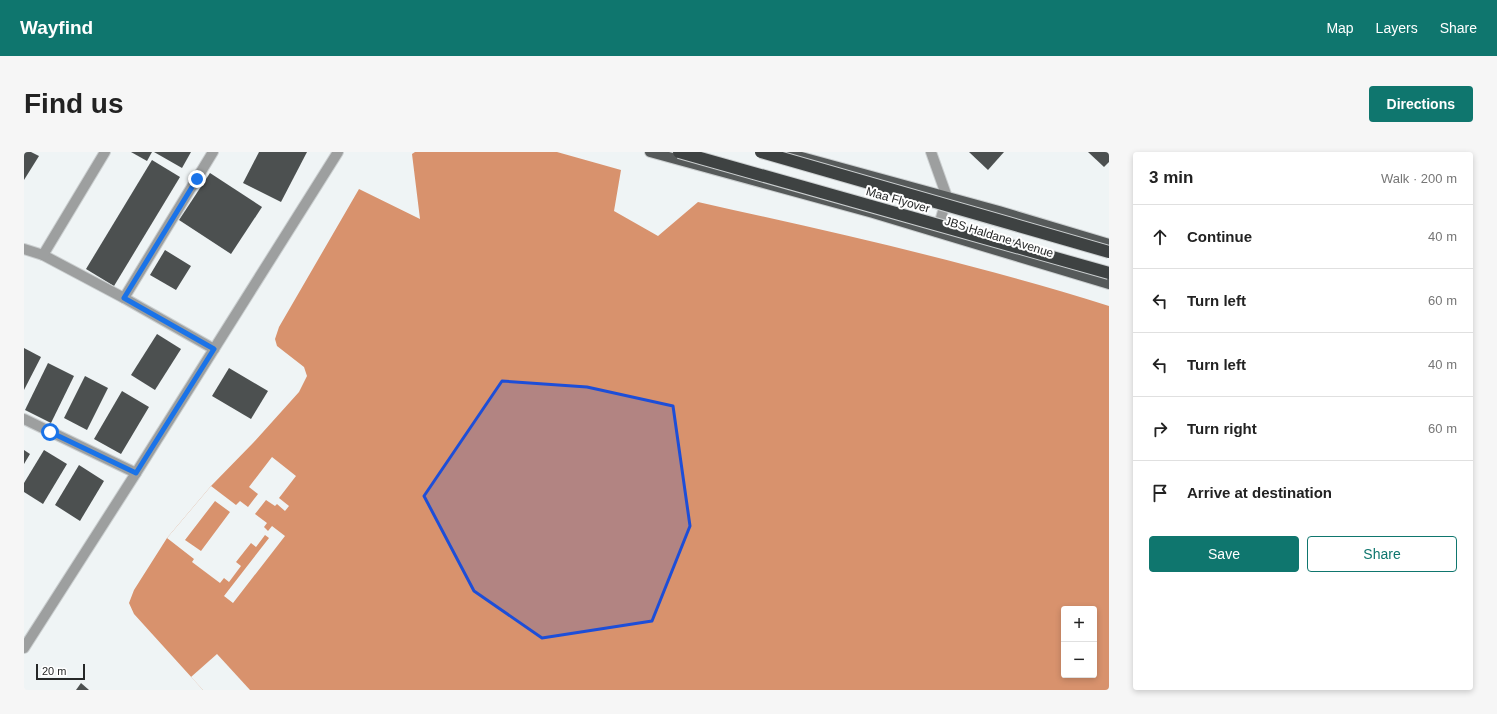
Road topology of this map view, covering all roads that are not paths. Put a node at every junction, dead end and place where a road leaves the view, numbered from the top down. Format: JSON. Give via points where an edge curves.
{"nodes":[{"id":1,"x":105,"y":152,"type":"edge"},
{"id":2,"x":213,"y":152,"type":"edge"},
{"id":3,"x":338,"y":152,"type":"edge"},
{"id":4,"x":650,"y":152,"type":"edge"},
{"id":5,"x":679,"y":152,"type":"edge"},
{"id":6,"x":761,"y":152,"type":"edge"},
{"id":7,"x":783,"y":152,"type":"edge"},
{"id":8,"x":931,"y":152,"type":"edge"},
{"id":9,"x":947,"y":197,"type":"junction"},
{"id":10,"x":937,"y":232,"type":"junction"},
{"id":11,"x":1109,"y":244,"type":"edge"},
{"id":12,"x":24,"y":249,"type":"edge"},
{"id":13,"x":1109,"y":252,"type":"edge"},
{"id":14,"x":43,"y":255,"type":"junction"},
{"id":15,"x":1109,"y":274,"type":"edge"},
{"id":16,"x":1109,"y":284,"type":"edge"},
{"id":17,"x":124,"y":298,"type":"junction"},
{"id":18,"x":214,"y":349,"type":"junction"},
{"id":19,"x":24,"y":419,"type":"edge"},
{"id":20,"x":136,"y":473,"type":"junction"},
{"id":21,"x":24,"y":648,"type":"edge"}],
"edges":[{"from":1,"to":14,"type":"street"},
{"from":2,"to":17,"type":"street"},
{"from":3,"to":18,"type":"street"},
{"from":4,"to":10,"type":"main road","name":"JBS Haldane Avenue"},
{"from":5,"to":15,"type":"highway","name":"Maa Flyover","bridge":true},
{"from":6,"to":13,"type":"highway","name":"Maa Flyover","bridge":true},
{"from":7,"to":9,"type":"main road","name":"JBS Haldane Avenue"},
{"from":8,"to":9,"type":"street"},
{"from":9,"to":10,"type":"street"},
{"from":9,"to":11,"type":"main road","name":"JBS Haldane Avenue"},
{"from":10,"to":16,"type":"main road","name":"JBS Haldane Avenue"},
{"from":12,"to":14,"type":"street"},
{"from":14,"to":17,"type":"street"},
{"from":17,"to":18,"type":"street"},
{"from":18,"to":20,"type":"street"},
{"from":19,"to":20,"type":"street"},
{"from":20,"to":21,"type":"street"}]}
